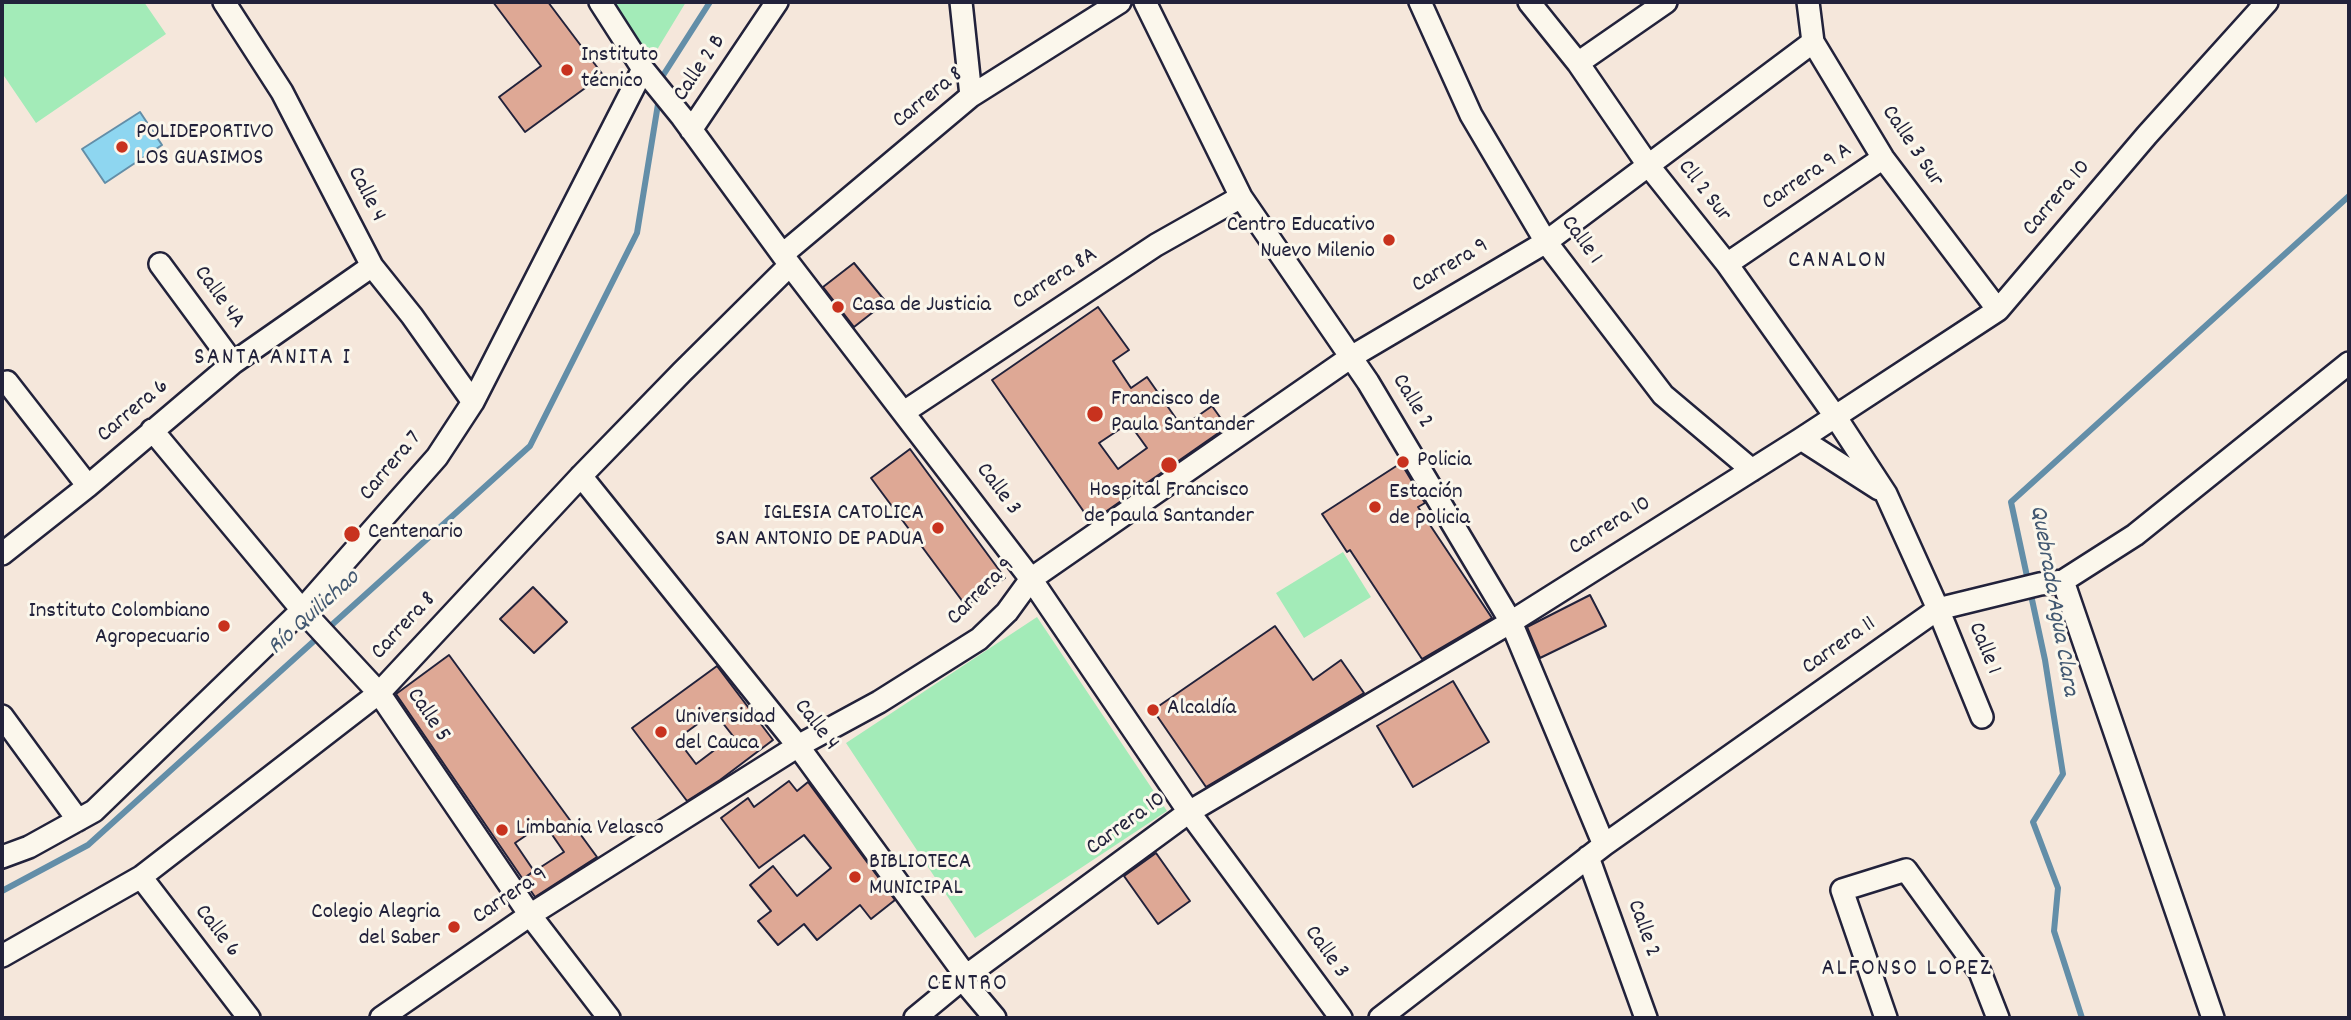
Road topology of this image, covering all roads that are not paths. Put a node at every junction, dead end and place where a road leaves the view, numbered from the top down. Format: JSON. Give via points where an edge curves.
{"nodes":[{"id":1,"x":224,"y":2,"type":"edge"},
{"id":2,"x":600,"y":2,"type":"edge"},
{"id":3,"x":777,"y":2,"type":"edge"},
{"id":4,"x":961,"y":2,"type":"edge"},
{"id":5,"x":1120,"y":2,"type":"edge"},
{"id":6,"x":1144,"y":2,"type":"edge"},
{"id":7,"x":1420,"y":2,"type":"edge"},
{"id":8,"x":1529,"y":2,"type":"edge"},
{"id":9,"x":1666,"y":2,"type":"edge"},
{"id":10,"x":1808,"y":2,"type":"edge"},
{"id":11,"x":2267,"y":2,"type":"edge"},
{"id":12,"x":1813,"y":42,"type":"junction"},
{"id":13,"x":1578,"y":63,"type":"junction"},
{"id":14,"x":647,"y":74,"type":"junction"},
{"id":15,"x":971,"y":96,"type":"junction"},
{"id":16,"x":687,"y":123,"type":"junction"},
{"id":17,"x":1883,"y":158,"type":"junction"},
{"id":18,"x":1648,"y":165,"type":"junction"},
{"id":19,"x":1241,"y":197,"type":"junction"},
{"id":20,"x":1546,"y":242,"type":"junction"},
{"id":21,"x":787,"y":260,"type":"junction"},
{"id":22,"x":160,"y":264,"type":"dead end"},
{"id":23,"x":1727,"y":264,"type":"junction"},
{"id":24,"x":372,"y":266,"type":"junction"},
{"id":25,"x":1998,"y":310,"type":"junction"},
{"id":26,"x":1351,"y":357,"type":"junction"},
{"id":27,"x":233,"y":363,"type":"junction"},
{"id":28,"x":2345,"y":375,"type":"edge"},
{"id":29,"x":7,"y":382,"type":"dead end"},
{"id":30,"x":474,"y":402,"type":"junction"},
{"id":31,"x":904,"y":412,"type":"junction"},
{"id":32,"x":1835,"y":416,"type":"junction"},
{"id":33,"x":152,"y":430,"type":"junction"},
{"id":34,"x":1801,"y":439,"type":"junction"},
{"id":35,"x":1752,"y":470,"type":"junction"},
{"id":36,"x":580,"y":476,"type":"junction"},
{"id":37,"x":88,"y":486,"type":"junction"},
{"id":38,"x":1886,"y":494,"type":"junction"},
{"id":39,"x":2,"y":554,"type":"edge"},
{"id":40,"x":1031,"y":579,"type":"junction"},
{"id":41,"x":2063,"y":580,"type":"junction"},
{"id":42,"x":1938,"y":609,"type":"junction"},
{"id":43,"x":307,"y":616,"type":"junction"},
{"id":44,"x":1511,"y":622,"type":"junction"},
{"id":45,"x":374,"y":687,"type":"junction"},
{"id":46,"x":2,"y":716,"type":"edge"},
{"id":47,"x":1982,"y":717,"type":"dead end"},
{"id":48,"x":798,"y":746,"type":"junction"},
{"id":49,"x":1189,"y":812,"type":"junction"},
{"id":50,"x":78,"y":820,"type":"junction"},
{"id":51,"x":1596,"y":851,"type":"junction"},
{"id":52,"x":2,"y":857,"type":"edge"},
{"id":53,"x":141,"y":877,"type":"junction"},
{"id":54,"x":530,"y":915,"type":"junction"},
{"id":55,"x":2,"y":956,"type":"edge"},
{"id":56,"x":966,"y":976,"type":"junction"},
{"id":57,"x":249,"y":1018,"type":"edge"},
{"id":58,"x":381,"y":1018,"type":"edge"},
{"id":59,"x":609,"y":1018,"type":"edge"},
{"id":60,"x":915,"y":1018,"type":"edge"},
{"id":61,"x":995,"y":1018,"type":"edge"},
{"id":62,"x":1341,"y":1018,"type":"edge"},
{"id":63,"x":1380,"y":1018,"type":"edge"},
{"id":64,"x":1646,"y":1018,"type":"edge"},
{"id":65,"x":1886,"y":1018,"type":"edge"},
{"id":66,"x":1998,"y":1018,"type":"edge"},
{"id":67,"x":2213,"y":1018,"type":"edge"}],
"edges":[{"from":1,"to":24,"type":"street","name":"Calle 4","via":[[282,92]]},
{"from":2,"to":14,"type":"street","name":"Calle 3"},
{"from":3,"to":16,"type":"street","name":"Calle 2 B"},
{"from":4,"to":15,"type":"street"},
{"from":5,"to":15,"type":"street","name":"Carrera 8"},
{"from":6,"to":19,"type":"street","name":"Calle 2"},
{"from":7,"to":20,"type":"street","name":"Calle 1","via":[[1471,115]]},
{"from":8,"to":13,"type":"street","name":"Cll 2 Sur"},
{"from":9,"to":13,"type":"street"},
{"from":10,"to":12,"type":"street","name":"Calle 3 Sur"},
{"from":11,"to":25,"type":"street","name":"Carrera 10"},
{"from":12,"to":17,"type":"street","name":"Calle 3 Sur"},
{"from":12,"to":18,"type":"street","name":"Carrera 9"},
{"from":13,"to":18,"type":"street","name":"Cll 2 Sur"},
{"from":14,"to":16,"type":"street","name":"Calle 3"},
{"from":14,"to":30,"type":"street","name":"Carrera 7"},
{"from":15,"to":21,"type":"street","name":"Carrera 8"},
{"from":16,"to":21,"type":"street","name":"Calle 3"},
{"from":17,"to":23,"type":"street","name":"Carrera 9 A"},
{"from":17,"to":25,"type":"street","name":"Calle 3 Sur"},
{"from":18,"to":20,"type":"street","name":"Carrera 9"},
{"from":18,"to":23,"type":"street","name":"Cll 2 Sur"},
{"from":19,"to":26,"type":"street","name":"Calle 2"},
{"from":19,"to":31,"type":"street","name":"Carrera 8A","via":[[1156,245]]},
{"from":20,"to":26,"type":"street","name":"Carrera 9"},
{"from":20,"to":35,"type":"street","name":"Calle 1","via":[[1663,395]]},
{"from":21,"to":31,"type":"street","name":"Calle 3"},
{"from":21,"to":36,"type":"street","name":"Carrera 8"},
{"from":22,"to":27,"type":"street","name":"Calle 4A"},
{"from":23,"to":32,"type":"street","name":"Cll 2 Sur"},
{"from":24,"to":27,"type":"street","name":"Carrera 6"},
{"from":24,"to":30,"type":"street","name":"Calle 4"},
{"from":25,"to":32,"type":"street","name":"Carrera 10"},
{"from":26,"to":40,"type":"street","name":"Carrera 9"},
{"from":26,"to":44,"type":"street","name":"Calle 2"},
{"from":27,"to":33,"type":"street","name":"Carrera 6"},
{"from":28,"to":41,"type":"street","name":"Carrera 11","via":[[2135,536]]},
{"from":29,"to":37,"type":"street"},
{"from":30,"to":43,"type":"street","name":"Carrera 7","via":[[437,457]]},
{"from":31,"to":40,"type":"street","name":"Calle 3"},
{"from":32,"to":34,"type":"street","name":"Carrera 10"},
{"from":32,"to":38,"type":"street","name":"Calle 1"},
{"from":33,"to":37,"type":"street","name":"Carrera 6"},
{"from":33,"to":43,"type":"street","name":"Calle 5"},
{"from":34,"to":35,"type":"street","name":"Carrera 10"},
{"from":34,"to":38,"type":"street"},
{"from":35,"to":44,"type":"street","name":"Carrera 10"},
{"from":36,"to":45,"type":"street","name":"Carrera 8"},
{"from":36,"to":48,"type":"street","name":"Calle 4"},
{"from":37,"to":39,"type":"street","name":"Carrera 6"},
{"from":38,"to":42,"type":"street","name":"Calle 1"},
{"from":40,"to":48,"type":"street","name":"Carrera 9","via":[[979,639]]},
{"from":40,"to":49,"type":"street","name":"Calle 3"},
{"from":41,"to":42,"type":"street","name":"Carrera 11"},
{"from":41,"to":67,"type":"street"},
{"from":42,"to":47,"type":"street","name":"Calle 1"},
{"from":42,"to":51,"type":"street","name":"Carrera 11"},
{"from":43,"to":45,"type":"street","name":"Calle 5"},
{"from":43,"to":50,"type":"street","name":"Carrera 7","via":[[94,811]]},
{"from":44,"to":49,"type":"street","name":"Carrera 10"},
{"from":44,"to":51,"type":"street","name":"Calle 2"},
{"from":45,"to":53,"type":"street","name":"Carrera 8"},
{"from":45,"to":54,"type":"street","name":"Calle 5"},
{"from":46,"to":50,"type":"street"},
{"from":48,"to":54,"type":"street","name":"Carrera 9"},
{"from":48,"to":56,"type":"street","name":"Calle 4"},
{"from":49,"to":56,"type":"street","name":"Carrera 10"},
{"from":49,"to":62,"type":"street","name":"Calle 3"},
{"from":50,"to":52,"type":"street","name":"Carrera 7"},
{"from":51,"to":63,"type":"street","name":"Carrera 11"},
{"from":51,"to":64,"type":"street","name":"Calle 2"},
{"from":53,"to":55,"type":"street","name":"Carrera 8"},
{"from":53,"to":57,"type":"street","name":"Calle 6"},
{"from":54,"to":58,"type":"street","name":"Carrera 9"},
{"from":54,"to":59,"type":"street","name":"Calle 5"},
{"from":56,"to":60,"type":"street","name":"Carrera 10"},
{"from":56,"to":61,"type":"street","name":"Calle 4","via":[[968,986]]},
{"from":65,"to":66,"type":"street","via":[[1842,890],[1906,870],[1980,972]]}]}
